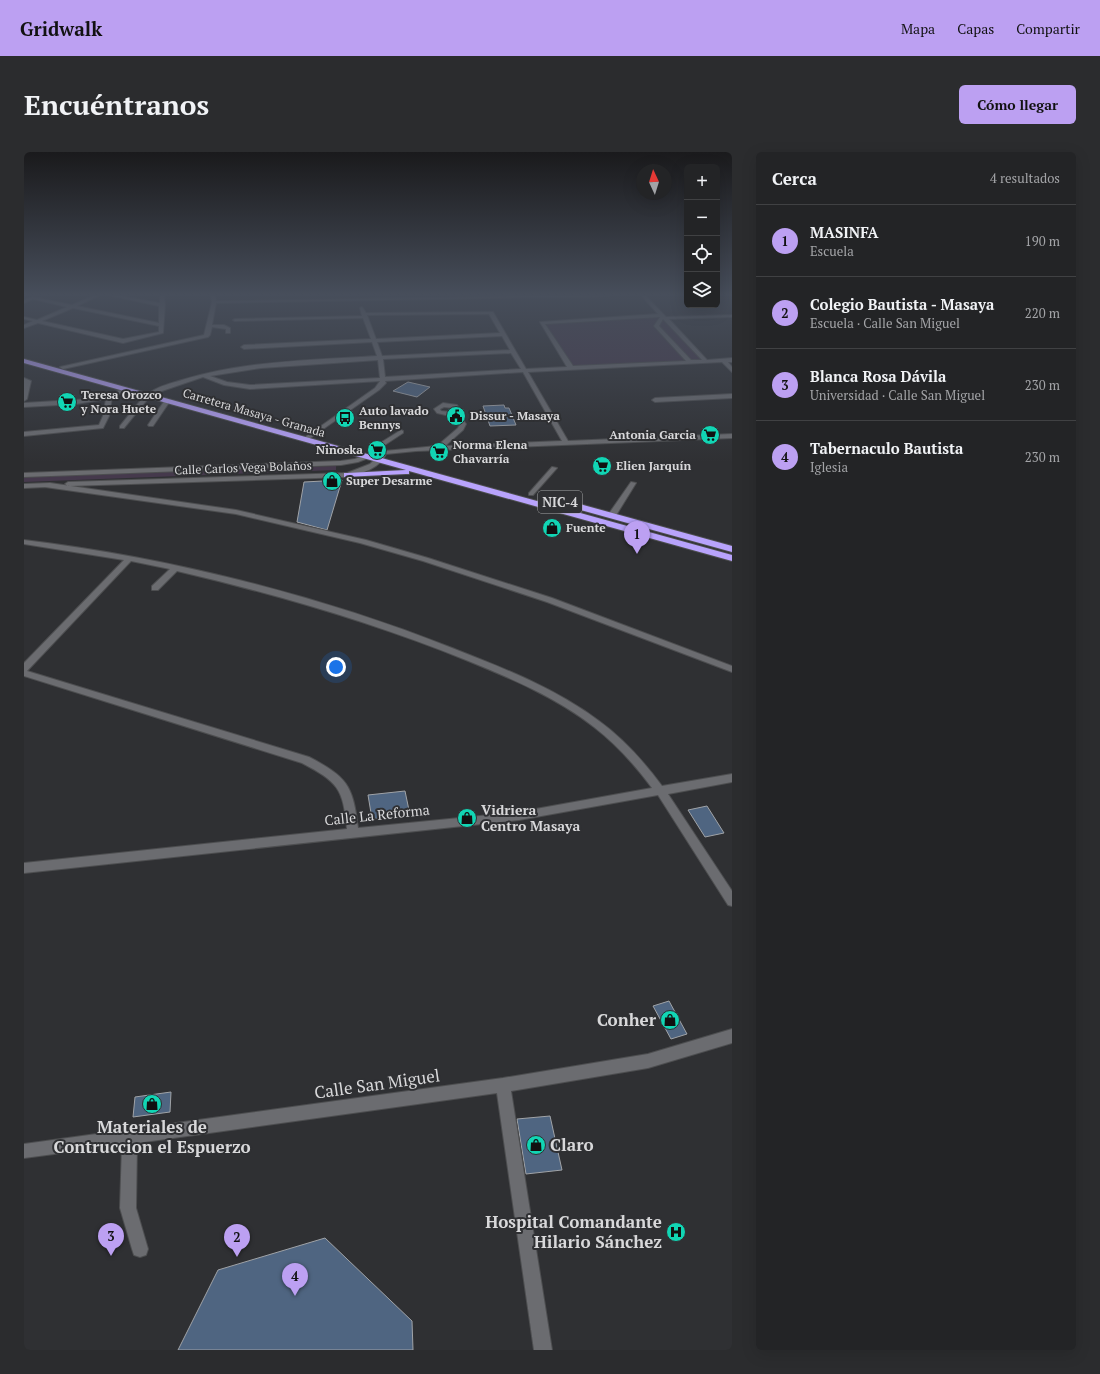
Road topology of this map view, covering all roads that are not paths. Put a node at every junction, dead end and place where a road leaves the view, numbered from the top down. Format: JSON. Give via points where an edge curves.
{"nodes":[{"id":1,"x":138,"y":351,"type":"edge"},
{"id":2,"x":377,"y":351,"type":"edge"},
{"id":3,"x":512,"y":351,"type":"joint"},
{"id":4,"x":560,"y":351,"type":"edge"},
{"id":5,"x":679,"y":351,"type":"edge"},
{"id":6,"x":697,"y":351,"type":"edge"},
{"id":7,"x":24,"y":356,"type":"edge"},
{"id":8,"x":380,"y":358,"type":"junction"},
{"id":9,"x":706,"y":360,"type":"junction"},
{"id":10,"x":723,"y":360,"type":"junction"},
{"id":11,"x":732,"y":360,"type":"edge"},
{"id":12,"x":24,"y":361,"type":"edge"},
{"id":13,"x":689,"y":361,"type":"junction"},
{"id":14,"x":63,"y":367,"type":"junction"},
{"id":15,"x":571,"y":368,"type":"junction"},
{"id":16,"x":525,"y":370,"type":"junction"},
{"id":17,"x":732,"y":370,"type":"edge"},
{"id":18,"x":204,"y":375,"type":"junction"},
{"id":19,"x":384,"y":378,"type":"junction"},
{"id":20,"x":24,"y":380,"type":"edge"},
{"id":21,"x":124,"y":390,"type":"junction"},
{"id":22,"x":154,"y":392,"type":"junction"},
{"id":23,"x":147,"y":396,"type":"junction"},
{"id":24,"x":732,"y":396,"type":"edge"},
{"id":25,"x":109,"y":397,"type":"junction"},
{"id":26,"x":24,"y":399,"type":"edge"},
{"id":27,"x":655,"y":400,"type":"dead end"},
{"id":28,"x":167,"y":401,"type":"junction"},
{"id":29,"x":24,"y":405,"type":"edge"},
{"id":30,"x":455,"y":413,"type":"dead end"},
{"id":31,"x":151,"y":425,"type":"dead end"},
{"id":32,"x":122,"y":427,"type":"dead end"},
{"id":33,"x":401,"y":432,"type":"dead end"},
{"id":34,"x":24,"y":434,"type":"edge"},
{"id":35,"x":732,"y":436,"type":"edge"},
{"id":36,"x":309,"y":437,"type":"junction"},
{"id":37,"x":566,"y":442,"type":"junction"},
{"id":38,"x":439,"y":448,"type":"junction"},
{"id":39,"x":368,"y":454,"type":"junction"},
{"id":40,"x":381,"y":457,"type":"junction"},
{"id":41,"x":554,"y":468,"type":"dead end"},
{"id":42,"x":24,"y":475,"type":"edge"},
{"id":43,"x":347,"y":475,"type":"junction"},
{"id":44,"x":436,"y":476,"type":"junction"},
{"id":45,"x":633,"y":483,"type":"dead end"},
{"id":46,"x":44,"y":485,"type":"junction"},
{"id":47,"x":24,"y":486,"type":"edge"},
{"id":48,"x":531,"y":494,"type":"junction"},
{"id":49,"x":612,"y":515,"type":"junction"},
{"id":50,"x":24,"y":542,"type":"edge"},
{"id":51,"x":732,"y":549,"type":"edge"},
{"id":52,"x":130,"y":558,"type":"junction"},
{"id":53,"x":732,"y":558,"type":"edge"},
{"id":54,"x":176,"y":568,"type":"junction"},
{"id":55,"x":155,"y":588,"type":"dead end"},
{"id":56,"x":24,"y":669,"type":"edge"},
{"id":57,"x":732,"y":669,"type":"edge"},
{"id":58,"x":24,"y":673,"type":"edge"},
{"id":59,"x":732,"y":778,"type":"edge"},
{"id":60,"x":660,"y":792,"type":"junction"},
{"id":61,"x":353,"y":833,"type":"junction"},
{"id":62,"x":24,"y":868,"type":"edge"},
{"id":63,"x":732,"y":901,"type":"edge"},
{"id":64,"x":732,"y":1036,"type":"edge"},
{"id":65,"x":503,"y":1085,"type":"junction"},
{"id":66,"x":130,"y":1137,"type":"junction"},
{"id":67,"x":24,"y":1151,"type":"edge"},
{"id":68,"x":140,"y":1249,"type":"dead end"},
{"id":69,"x":543,"y":1350,"type":"edge"}],
"edges":[{"from":1,"to":14,"type":"street"},
{"from":2,"to":8,"type":"street"},
{"from":3,"to":8,"type":"street"},
{"from":3,"to":16,"type":"street"},
{"from":4,"to":15,"type":"street"},
{"from":5,"to":13,"type":"street"},
{"from":6,"to":9,"type":"street"},
{"from":7,"to":14,"type":"highway","name":"Carretera Masaya - Granada","number":"NIC-4"},
{"from":8,"to":18,"type":"street","via":[[250,366]]},
{"from":8,"to":19,"type":"street"},
{"from":9,"to":10,"type":"street"},
{"from":9,"to":13,"type":"street"},
{"from":10,"to":11,"type":"street"},
{"from":10,"to":17,"type":"street"},
{"from":12,"to":21,"type":"highway","name":"Carretera Masaya - Granada","number":"NIC-4"},
{"from":13,"to":15,"type":"street"},
{"from":14,"to":22,"type":"highway","name":"Carretera Masaya - Granada","number":"NIC-4"},
{"from":15,"to":16,"type":"street"},
{"from":16,"to":19,"type":"street"},
{"from":16,"to":37,"type":"street"},
{"from":18,"to":19,"type":"street","via":[[226,384],[250,387]]},
{"from":18,"to":22,"type":"street","via":[[171,384]]},
{"from":19,"to":36,"type":"street","via":[[377,389]]},
{"from":20,"to":26,"type":"street","via":[[28,381]]},
{"from":21,"to":23,"type":"highway","name":"Carretera Masaya - Granada","number":"NIC-4"},
{"from":21,"to":25,"type":"street"},
{"from":22,"to":36,"type":"highway","name":"Carretera Masaya - Granada","number":"NIC-4"},
{"from":23,"to":28,"type":"highway","name":"Carretera Masaya - Granada","number":"NIC-4"},
{"from":23,"to":32,"type":"street"},
{"from":24,"to":27,"type":"street"},
{"from":25,"to":29,"type":"street"},
{"from":25,"to":34,"type":"street","via":[[101,427]]},
{"from":28,"to":31,"type":"street"},
{"from":28,"to":36,"type":"highway","name":"Carretera Masaya - Granada","number":"NIC-4"},
{"from":30,"to":38,"type":"street","via":[[463,424],[461,429]]},
{"from":33,"to":39,"type":"street","name":"Calle Carlos Vega Bolaños"},
{"from":35,"to":37,"type":"street"},
{"from":36,"to":39,"type":"highway","name":"Carretera Masaya - Granada","number":"NIC-4"},
{"from":37,"to":38,"type":"street"},
{"from":38,"to":40,"type":"street"},
{"from":39,"to":40,"type":"highway","name":"Carretera Masaya - Granada","number":"NIC-4"},
{"from":39,"to":42,"type":"street","name":"Calle Carlos Vega Bolaños","via":[[356,461],[341,463]]},
{"from":40,"to":43,"type":"street","name":"Calle Carlos Vega Bolaños","via":[[361,471]]},
{"from":40,"to":44,"type":"highway","name":"Carretera Masaya - Granada","number":"NIC-4"},
{"from":40,"to":48,"type":"highway","name":"Carretera Masaya - Granada","number":"NIC-4"},
{"from":41,"to":48,"type":"street"},
{"from":43,"to":44,"type":"highway","via":[[384,472]]},
{"from":43,"to":46,"type":"street","name":"Calle Carlos Vega Bolaños"},
{"from":44,"to":53,"type":"highway","name":"Carretera Masaya - Granada","number":"NIC-4"},
{"from":45,"to":49,"type":"street"},
{"from":46,"to":47,"type":"street","name":"Calle Carlos Vega Bolaños"},
{"from":46,"to":57,"type":"street","via":[[236,512],[379,547],[478,576],[603,618]]},
{"from":48,"to":49,"type":"highway","name":"Carretera Masaya - Granada","number":"NIC-4"},
{"from":49,"to":51,"type":"highway","name":"Carretera Masaya - Granada","number":"NIC-4"},
{"from":50,"to":52,"type":"street"},
{"from":52,"to":54,"type":"street"},
{"from":52,"to":56,"type":"street"},
{"from":54,"to":55,"type":"street"},
{"from":54,"to":60,"type":"street","via":[[305,601],[384,626],[497,669],[573,708],[612,735],[637,761]]},
{"from":58,"to":61,"type":"street","via":[[305,760],[336,777],[345,788]]},
{"from":59,"to":60,"type":"street","name":"Calle La Reforma"},
{"from":60,"to":61,"type":"street","name":"Calle La Reforma","via":[[519,816]]},
{"from":60,"to":63,"type":"street"},
{"from":61,"to":62,"type":"street","name":"Calle La Reforma"},
{"from":64,"to":65,"type":"street","name":"Calle San Miguel","via":[[648,1061]]},
{"from":65,"to":66,"type":"street","name":"Calle San Miguel"},
{"from":65,"to":69,"type":"street"},
{"from":66,"to":67,"type":"street","name":"Calle San Miguel"},
{"from":66,"to":68,"type":"street","via":[[128,1208]]}]}
